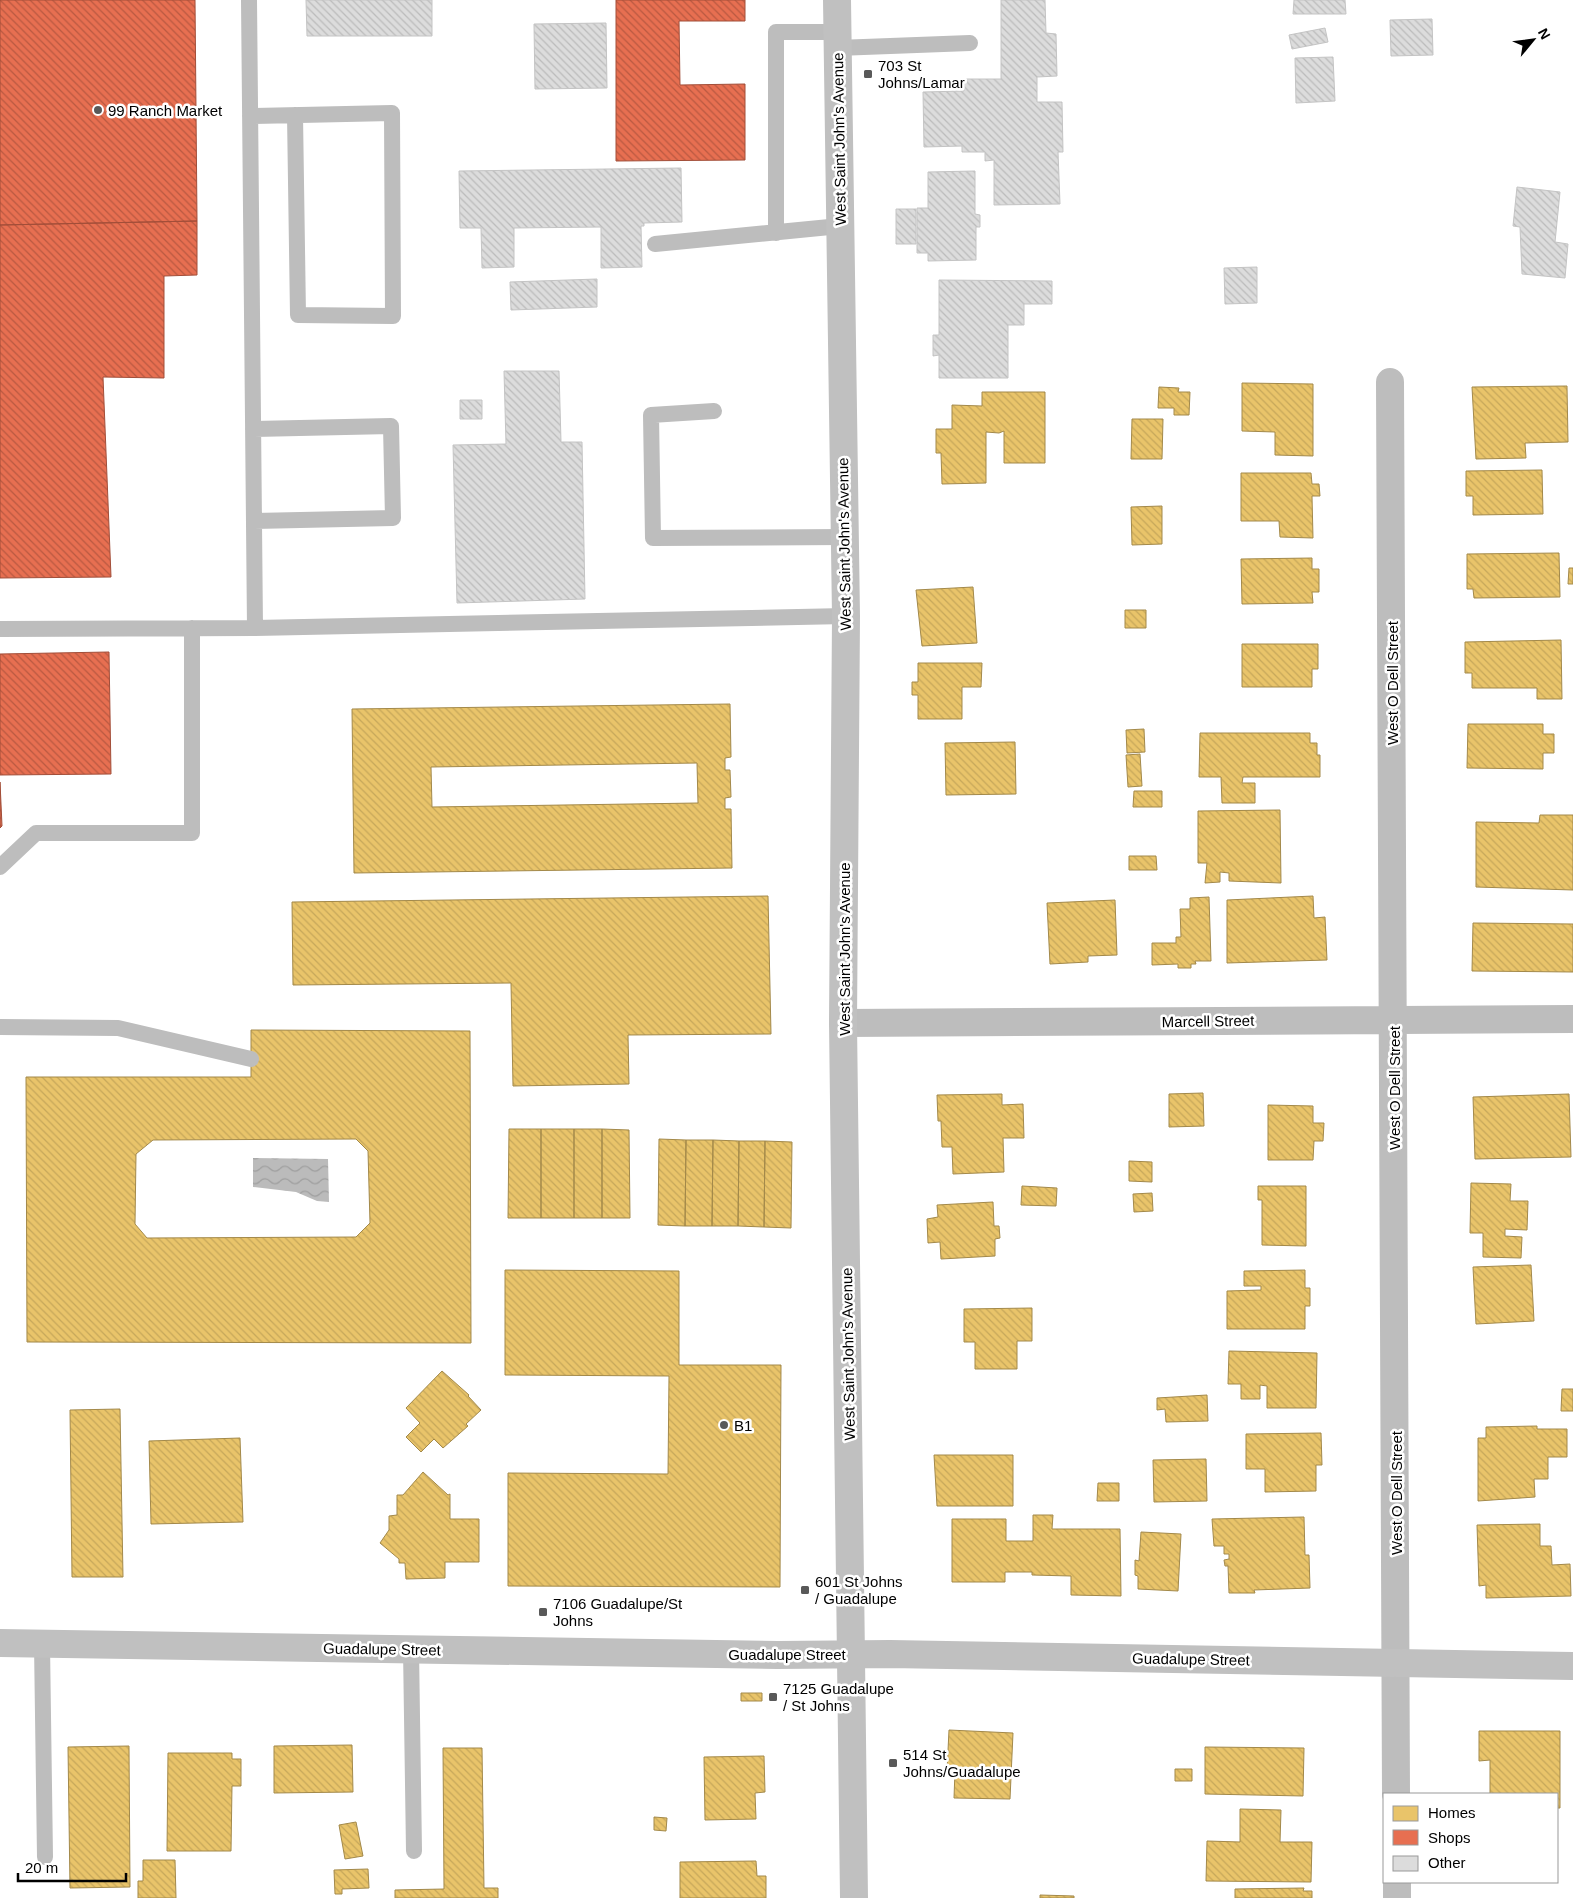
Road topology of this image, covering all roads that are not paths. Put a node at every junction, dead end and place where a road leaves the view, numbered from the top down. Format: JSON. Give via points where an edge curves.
{"nodes":[{"id":1,"x":249,"y":0,"type":"edge"},
{"id":2,"x":837,"y":0,"type":"edge"},
{"id":3,"x":837,"y":40,"type":"junction"},
{"id":4,"x":970,"y":43,"type":"dead end"},
{"id":5,"x":296,"y":115,"type":"junction"},
{"id":6,"x":250,"y":116,"type":"junction"},
{"id":7,"x":840,"y":226,"type":"junction"},
{"id":8,"x":776,"y":234,"type":"junction"},
{"id":9,"x":655,"y":244,"type":"dead end"},
{"id":10,"x":1390,"y":382,"type":"dead end"},
{"id":11,"x":714,"y":411,"type":"dead end"},
{"id":12,"x":253,"y":429,"type":"junction"},
{"id":13,"x":254,"y":521,"type":"junction"},
{"id":14,"x":844,"y":537,"type":"junction"},
{"id":15,"x":846,"y":616,"type":"junction"},
{"id":16,"x":192,"y":628,"type":"junction"},
{"id":17,"x":255,"y":628,"type":"junction"},
{"id":18,"x":0,"y":629,"type":"edge"},
{"id":19,"x":0,"y":867,"type":"edge"},
{"id":20,"x":1394,"y":1019,"type":"junction"},
{"id":21,"x":1573,"y":1019,"type":"edge"},
{"id":22,"x":843,"y":1023,"type":"junction"},
{"id":23,"x":0,"y":1027,"type":"edge"},
{"id":24,"x":251,"y":1059,"type":"dead end"},
{"id":25,"x":0,"y":1643,"type":"edge"},
{"id":26,"x":42,"y":1644,"type":"junction"},
{"id":27,"x":411,"y":1649,"type":"junction"},
{"id":28,"x":851,"y":1654,"type":"junction"},
{"id":29,"x":1396,"y":1663,"type":"junction"},
{"id":30,"x":1573,"y":1666,"type":"edge"},
{"id":31,"x":1396,"y":1793,"type":"edge"},
{"id":32,"x":414,"y":1851,"type":"dead end"},
{"id":33,"x":45,"y":1857,"type":"dead end"},
{"id":34,"x":1397,"y":1883,"type":"edge"},
{"id":35,"x":854,"y":1898,"type":"edge"},
{"id":36,"x":1397,"y":1898,"type":"edge"}],
"edges":[{"from":1,"to":6,"type":"lane"},
{"from":2,"to":3,"type":"street","name":"West Saint John's Avenue"},
{"from":3,"to":4,"type":"lane"},
{"from":3,"to":7,"type":"street","name":"West Saint John's Avenue"},
{"from":3,"to":8,"type":"lane","via":[[776,32]]},
{"from":5,"to":5,"type":"lane","via":[[392,113],[392,316],[298,315]]},
{"from":5,"to":6,"type":"lane"},
{"from":6,"to":12,"type":"lane"},
{"from":7,"to":8,"type":"lane"},
{"from":7,"to":14,"type":"street","name":"West Saint John's Avenue"},
{"from":8,"to":9,"type":"lane"},
{"from":10,"to":20,"type":"street","name":"West O Dell Street"},
{"from":11,"to":14,"type":"lane","via":[[651,415],[653,538]]},
{"from":12,"to":13,"type":"lane"},
{"from":12,"to":13,"type":"lane","via":[[392,426],[393,518]]},
{"from":13,"to":17,"type":"lane"},
{"from":14,"to":15,"type":"street","name":"West Saint John's Avenue"},
{"from":15,"to":17,"type":"lane"},
{"from":15,"to":22,"type":"street","name":"West Saint John's Avenue"},
{"from":16,"to":17,"type":"lane"},
{"from":16,"to":18,"type":"lane"},
{"from":16,"to":19,"type":"lane","via":[[192,833],[36,833]]},
{"from":20,"to":21,"type":"street","name":"Marcell Street"},
{"from":20,"to":22,"type":"street","name":"Marcell Street"},
{"from":20,"to":29,"type":"street","name":"West O Dell Street"},
{"from":22,"to":28,"type":"street","name":"West Saint John's Avenue"},
{"from":23,"to":24,"type":"lane","via":[[118,1028]]},
{"from":25,"to":26,"type":"street","name":"Guadalupe Street"},
{"from":26,"to":27,"type":"street","name":"Guadalupe Street"},
{"from":26,"to":33,"type":"lane"},
{"from":27,"to":28,"type":"street","name":"Guadalupe Street"},
{"from":27,"to":32,"type":"lane"},
{"from":28,"to":29,"type":"street","name":"Guadalupe Street"},
{"from":28,"to":35,"type":"street","name":"West Saint John's Avenue"},
{"from":29,"to":30,"type":"street","name":"Guadalupe Street"},
{"from":29,"to":31,"type":"street","name":"West O Dell Street"},
{"from":34,"to":36,"type":"street"}]}
